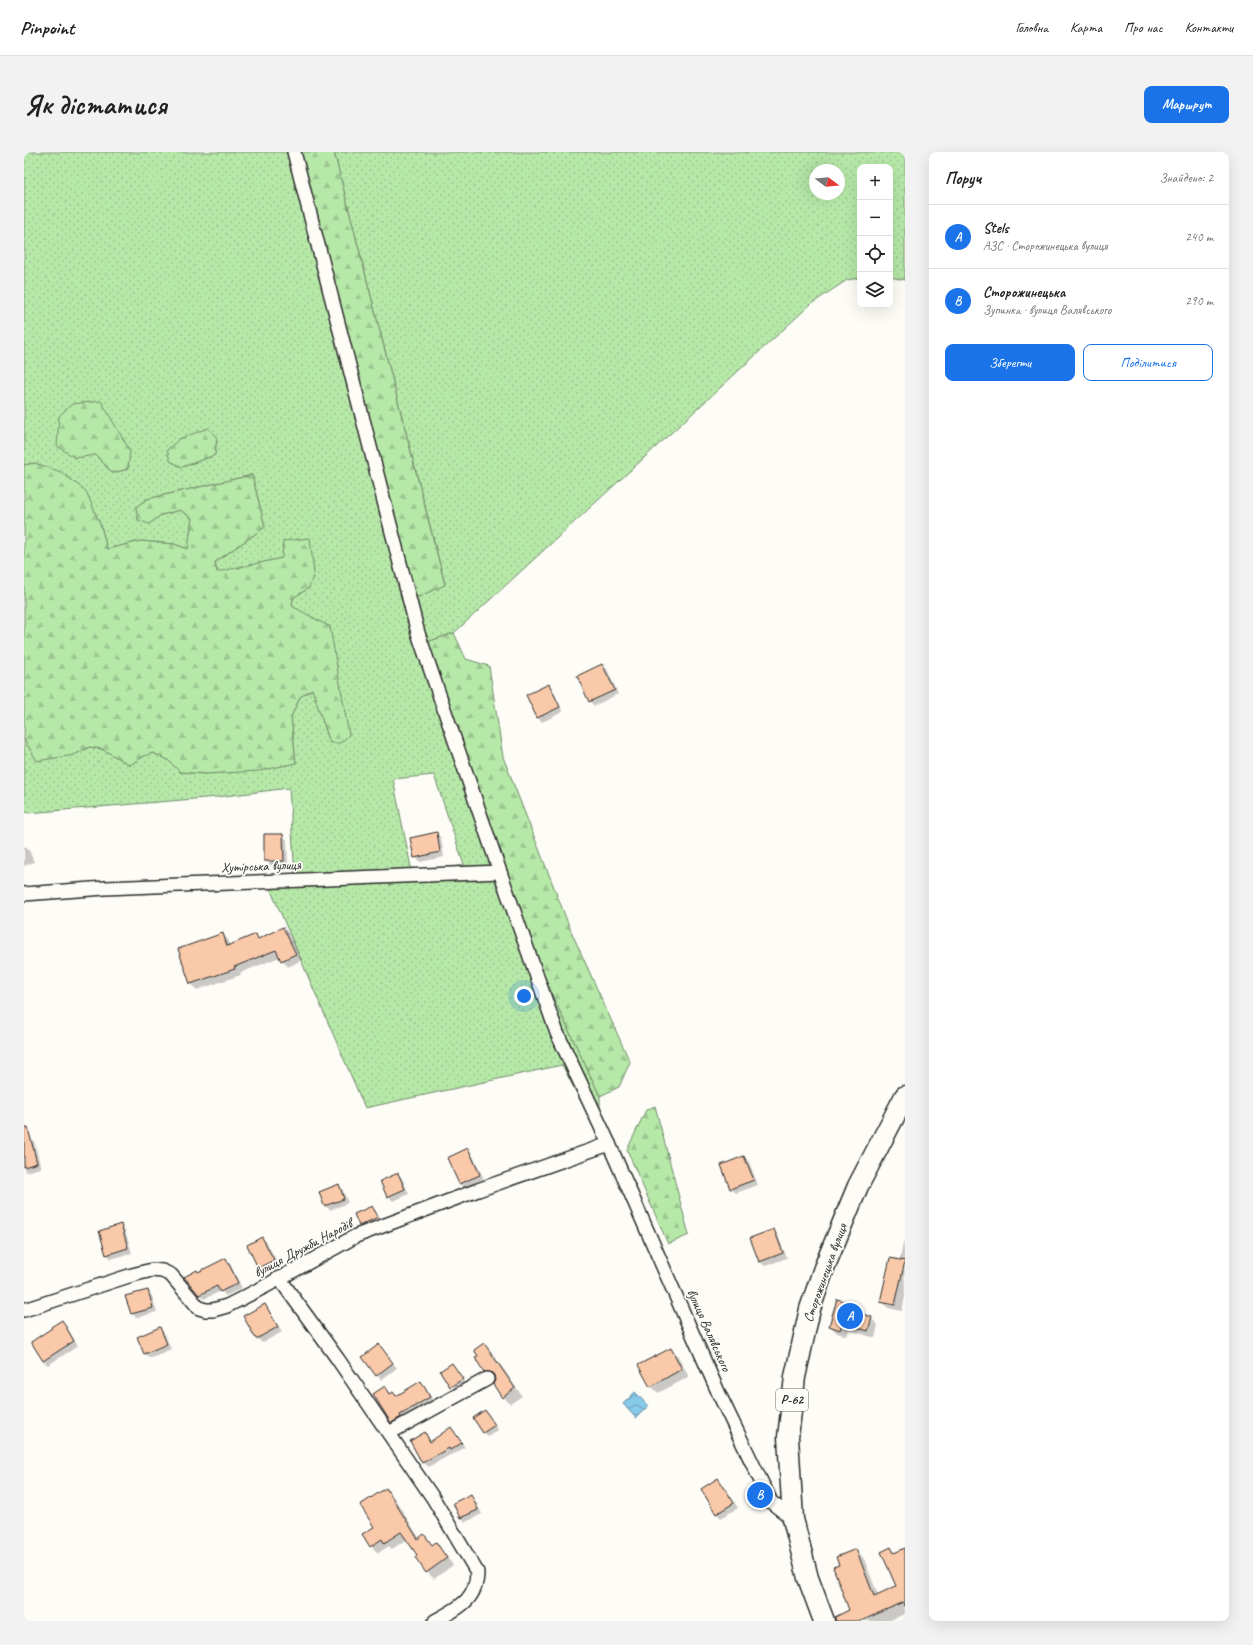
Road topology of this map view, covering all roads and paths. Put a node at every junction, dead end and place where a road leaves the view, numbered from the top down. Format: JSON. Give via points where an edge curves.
{"nodes":[{"id":1,"x":294,"y":152,"type":"edge"},
{"id":2,"x":500,"y":872,"type":"junction"},
{"id":3,"x":24,"y":894,"type":"edge"},
{"id":4,"x":905,"y":1096,"type":"edge"},
{"id":5,"x":609,"y":1144,"type":"junction"},
{"id":6,"x":279,"y":1278,"type":"junction"},
{"id":7,"x":24,"y":1310,"type":"edge"},
{"id":8,"x":487,"y":1379,"type":"dead end"},
{"id":9,"x":389,"y":1433,"type":"junction"},
{"id":10,"x":793,"y":1519,"type":"junction"},
{"id":11,"x":435,"y":1621,"type":"edge"},
{"id":12,"x":824,"y":1621,"type":"edge"}],
"edges":[{"from":1,"to":2,"type":"street","name":"вулиця Валявського","via":[[418,633]]},
{"from":2,"to":3,"type":"street","name":"Хутірська вулиця","via":[[105,888]]},
{"from":2,"to":5,"type":"street","name":"вулиця Валявського","via":[[557,1033]]},
{"from":4,"to":10,"type":"main road","name":"Сторожинецька вулиця","number":"Р-62","via":[[858,1186],[810,1309],[795,1377],[788,1437]]},
{"from":5,"to":6,"type":"street","name":"вулиця Дружби Народів","via":[[356,1236]]},
{"from":5,"to":10,"type":"street","name":"вулиця Валявського","via":[[719,1394],[771,1502]]},
{"from":6,"to":7,"type":"street","name":"вулиця Дружби Народів","via":[[227,1306],[206,1310],[199,1308],[171,1275],[152,1270]]},
{"from":6,"to":9,"type":"street"},
{"from":8,"to":9,"type":"street"},
{"from":9,"to":11,"type":"street","via":[[433,1498],[477,1572],[477,1582],[464,1605]]},
{"from":10,"to":12,"type":"main road","name":"Сторожинецька вулиця","number":"Р-62","via":[[808,1578]]}]}
